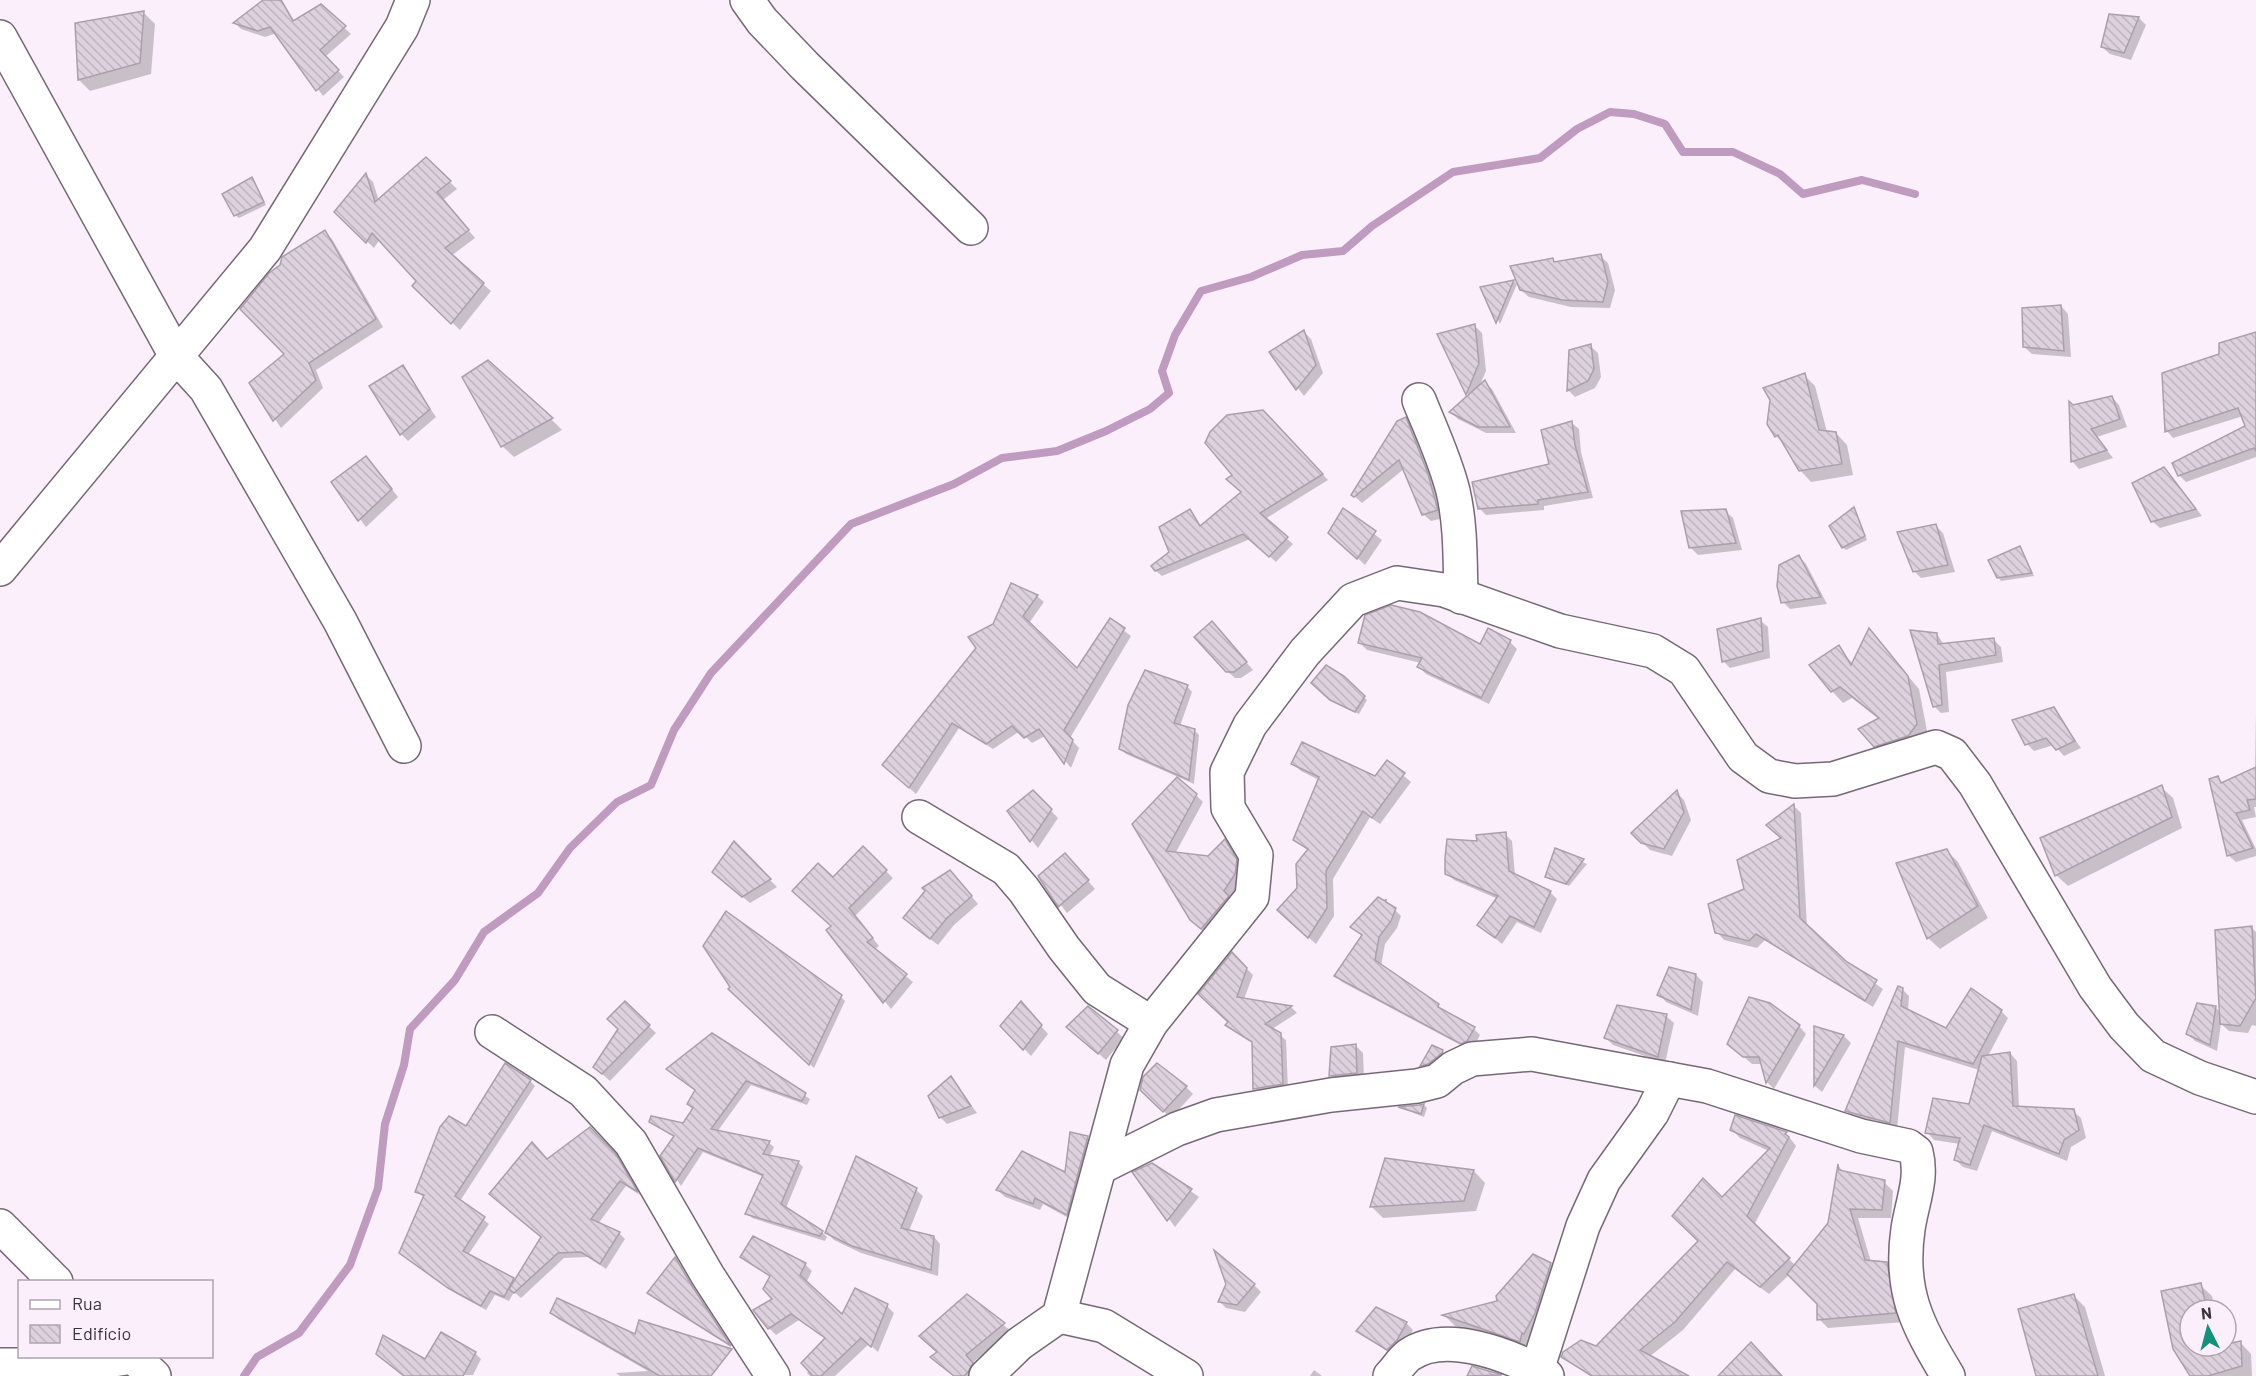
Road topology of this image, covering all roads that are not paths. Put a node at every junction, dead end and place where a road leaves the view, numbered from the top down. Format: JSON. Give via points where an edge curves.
{"nodes":[{"id":1,"x":413,"y":0,"type":"edge"},
{"id":2,"x":747,"y":0,"type":"edge"},
{"id":3,"x":2,"y":45,"type":"edge"},
{"id":4,"x":971,"y":228,"type":"dead end"},
{"id":5,"x":176,"y":356,"type":"junction"},
{"id":6,"x":1419,"y":400,"type":"dead end"},
{"id":7,"x":0,"y":569,"type":"edge"},
{"id":8,"x":1461,"y":597,"type":"junction"},
{"id":9,"x":404,"y":746,"type":"dead end"},
{"id":10,"x":919,"y":817,"type":"dead end"},
{"id":11,"x":1150,"y":1023,"type":"junction"},
{"id":12,"x":492,"y":1032,"type":"dead end"},
{"id":13,"x":1669,"y":1079,"type":"junction"},
{"id":14,"x":2256,"y":1097,"type":"edge"},
{"id":15,"x":1101,"y":1167,"type":"junction"},
{"id":16,"x":0,"y":1226,"type":"edge"},
{"id":17,"x":55,"y":1280,"type":"edge"},
{"id":18,"x":1059,"y":1316,"type":"junction"},
{"id":19,"x":126,"y":1358,"type":"edge"},
{"id":20,"x":133,"y":1358,"type":"edge"},
{"id":21,"x":0,"y":1365,"type":"edge"},
{"id":22,"x":1542,"y":1373,"type":"edge"},
{"id":23,"x":154,"y":1376,"type":"edge"},
{"id":24,"x":773,"y":1376,"type":"edge"},
{"id":25,"x":986,"y":1376,"type":"edge"},
{"id":26,"x":1186,"y":1376,"type":"edge"},
{"id":27,"x":1390,"y":1376,"type":"edge"},
{"id":28,"x":1948,"y":1376,"type":"edge"}],
"edges":[{"from":1,"to":5,"type":"street","via":[[402,27],[265,249]]},
{"from":2,"to":4,"type":"street","via":[[806,66]]},
{"from":3,"to":5,"type":"street"},
{"from":5,"to":7,"type":"street"},
{"from":5,"to":9,"type":"street","via":[[206,389],[340,621]]},
{"from":6,"to":8,"type":"street","via":[[1453,492]]},
{"from":8,"to":11,"type":"street","via":[[1444,590],[1397,583],[1353,600],[1305,652],[1250,725],[1227,772],[1228,807],[1256,855],[1252,897]]},
{"from":8,"to":14,"type":"street","via":[[1560,631],[1653,651],[1684,670],[1743,757],[1769,776],[1795,781],[1833,779],[1936,747],[1952,754],[1975,784],[2095,987],[2124,1026],[2153,1056],[2200,1078]]},
{"from":10,"to":11,"type":"street","via":[[1006,869],[1097,989]]},
{"from":11,"to":15,"type":"street","via":[[1127,1065]]},
{"from":12,"to":24,"type":"street","via":[[583,1092],[631,1143],[708,1276]]},
{"from":13,"to":15,"type":"street","via":[[1547,1055],[1472,1059],[1437,1081],[1417,1086],[1331,1095],[1216,1115],[1177,1129]]},
{"from":13,"to":22,"type":"street","via":[[1652,1113],[1600,1189],[1583,1226]]},
{"from":13,"to":28,"type":"street","via":[[1707,1086],[1861,1136],[1908,1146],[1916,1152],[1918,1186],[1904,1270],[1924,1335]]},
{"from":15,"to":18,"type":"street"},
{"from":16,"to":17,"type":"street"},
{"from":18,"to":25,"type":"street","via":[[1019,1344]]},
{"from":18,"to":26,"type":"street","via":[[1104,1326]]},
{"from":19,"to":21,"type":"street","via":[[82,1365]]},
{"from":20,"to":23,"type":"street"},
{"from":22,"to":27,"type":"street","via":[[1479,1348],[1440,1343],[1409,1355]]}]}
